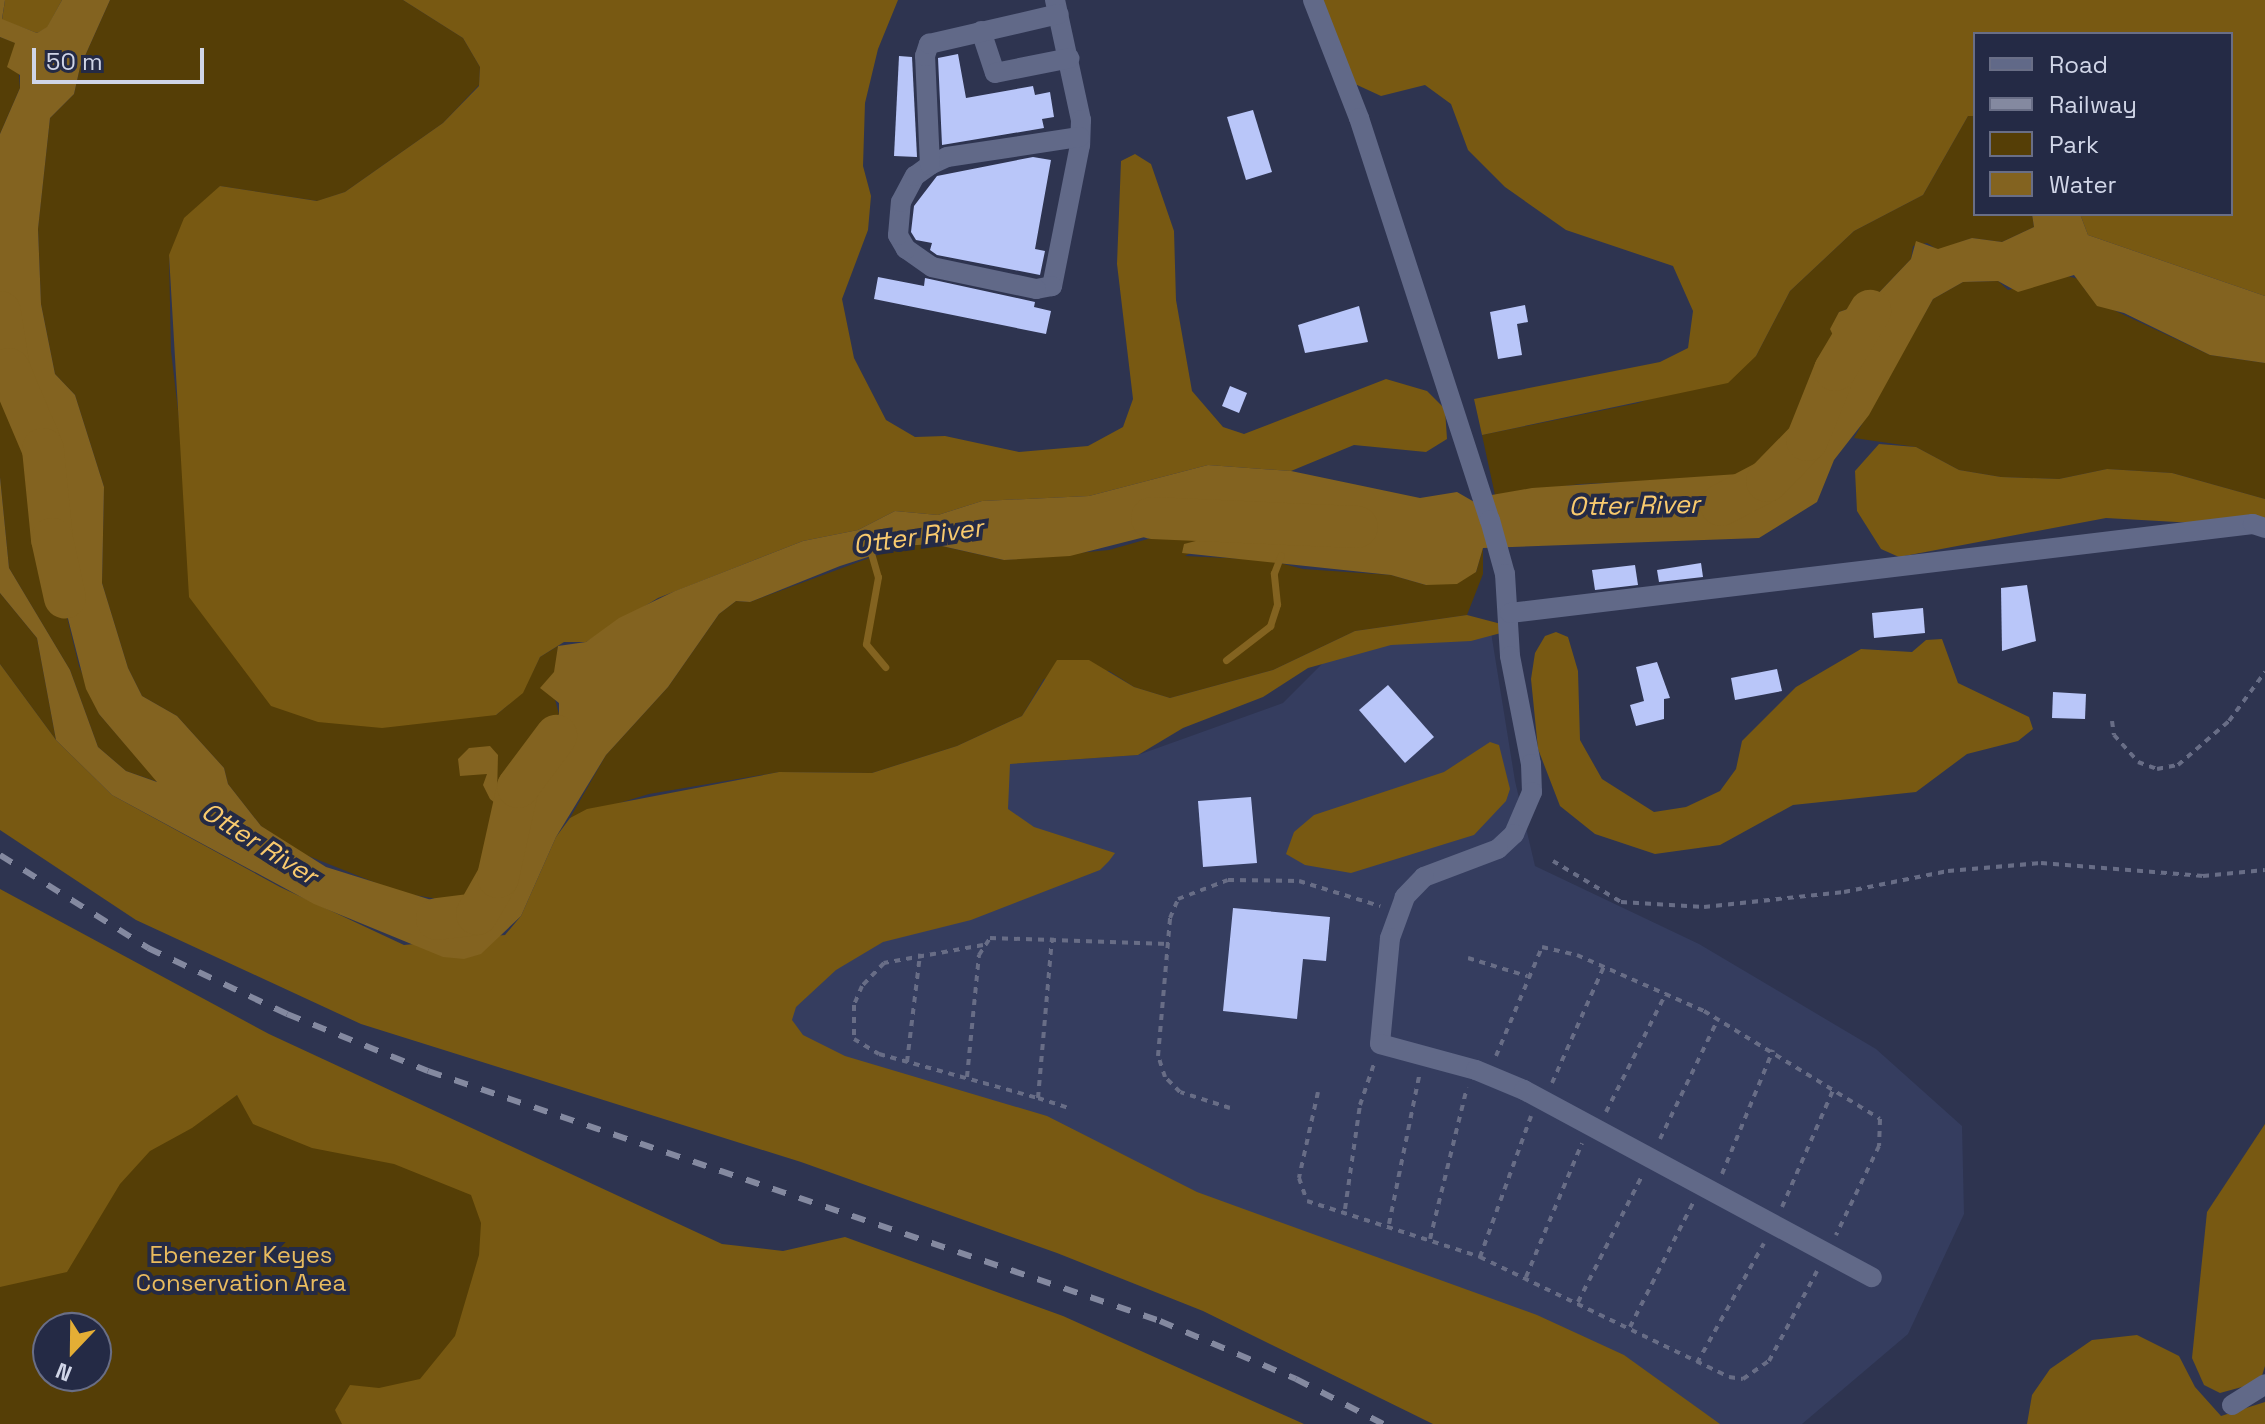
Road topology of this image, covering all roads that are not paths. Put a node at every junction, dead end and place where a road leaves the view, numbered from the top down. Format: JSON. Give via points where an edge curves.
{"nodes":[{"id":1,"x":1313,"y":0,"type":"edge"},
{"id":2,"x":1057,"y":7,"type":"edge"},
{"id":3,"x":981,"y":31,"type":"junction"},
{"id":4,"x":1070,"y":58,"type":"junction"},
{"id":5,"x":1080,"y":137,"type":"junction"},
{"id":6,"x":930,"y":165,"type":"junction"},
{"id":7,"x":2265,"y":528,"type":"edge"},
{"id":8,"x":1510,"y":613,"type":"junction"},
{"id":9,"x":1872,"y":1277,"type":"dead end"},
{"id":10,"x":2265,"y":1384,"type":"edge"},
{"id":11,"x":2232,"y":1405,"type":"dead end"}],
"edges":[{"from":1,"to":8,"type":"street","via":[[1359,118],[1490,520]]},
{"from":2,"to":3,"type":"street"},
{"from":2,"to":4,"type":"street"},
{"from":3,"to":4,"type":"street","via":[[995,73]]},
{"from":3,"to":6,"type":"street","via":[[927,48]]},
{"from":4,"to":5,"type":"street"},
{"from":5,"to":6,"type":"street","via":[[947,157]]},
{"from":5,"to":6,"type":"street","via":[[1056,279],[1045,289],[932,267],[913,257],[898,235],[897,223],[905,189]]},
{"from":7,"to":8,"type":"street","via":[[2253,524]]},
{"from":8,"to":9,"type":"street","via":[[1510,656],[1531,764],[1526,815],[1498,849],[1424,877],[1398,912],[1380,1044],[1471,1069],[1542,1099]]},
{"from":10,"to":11,"type":"street"}]}
